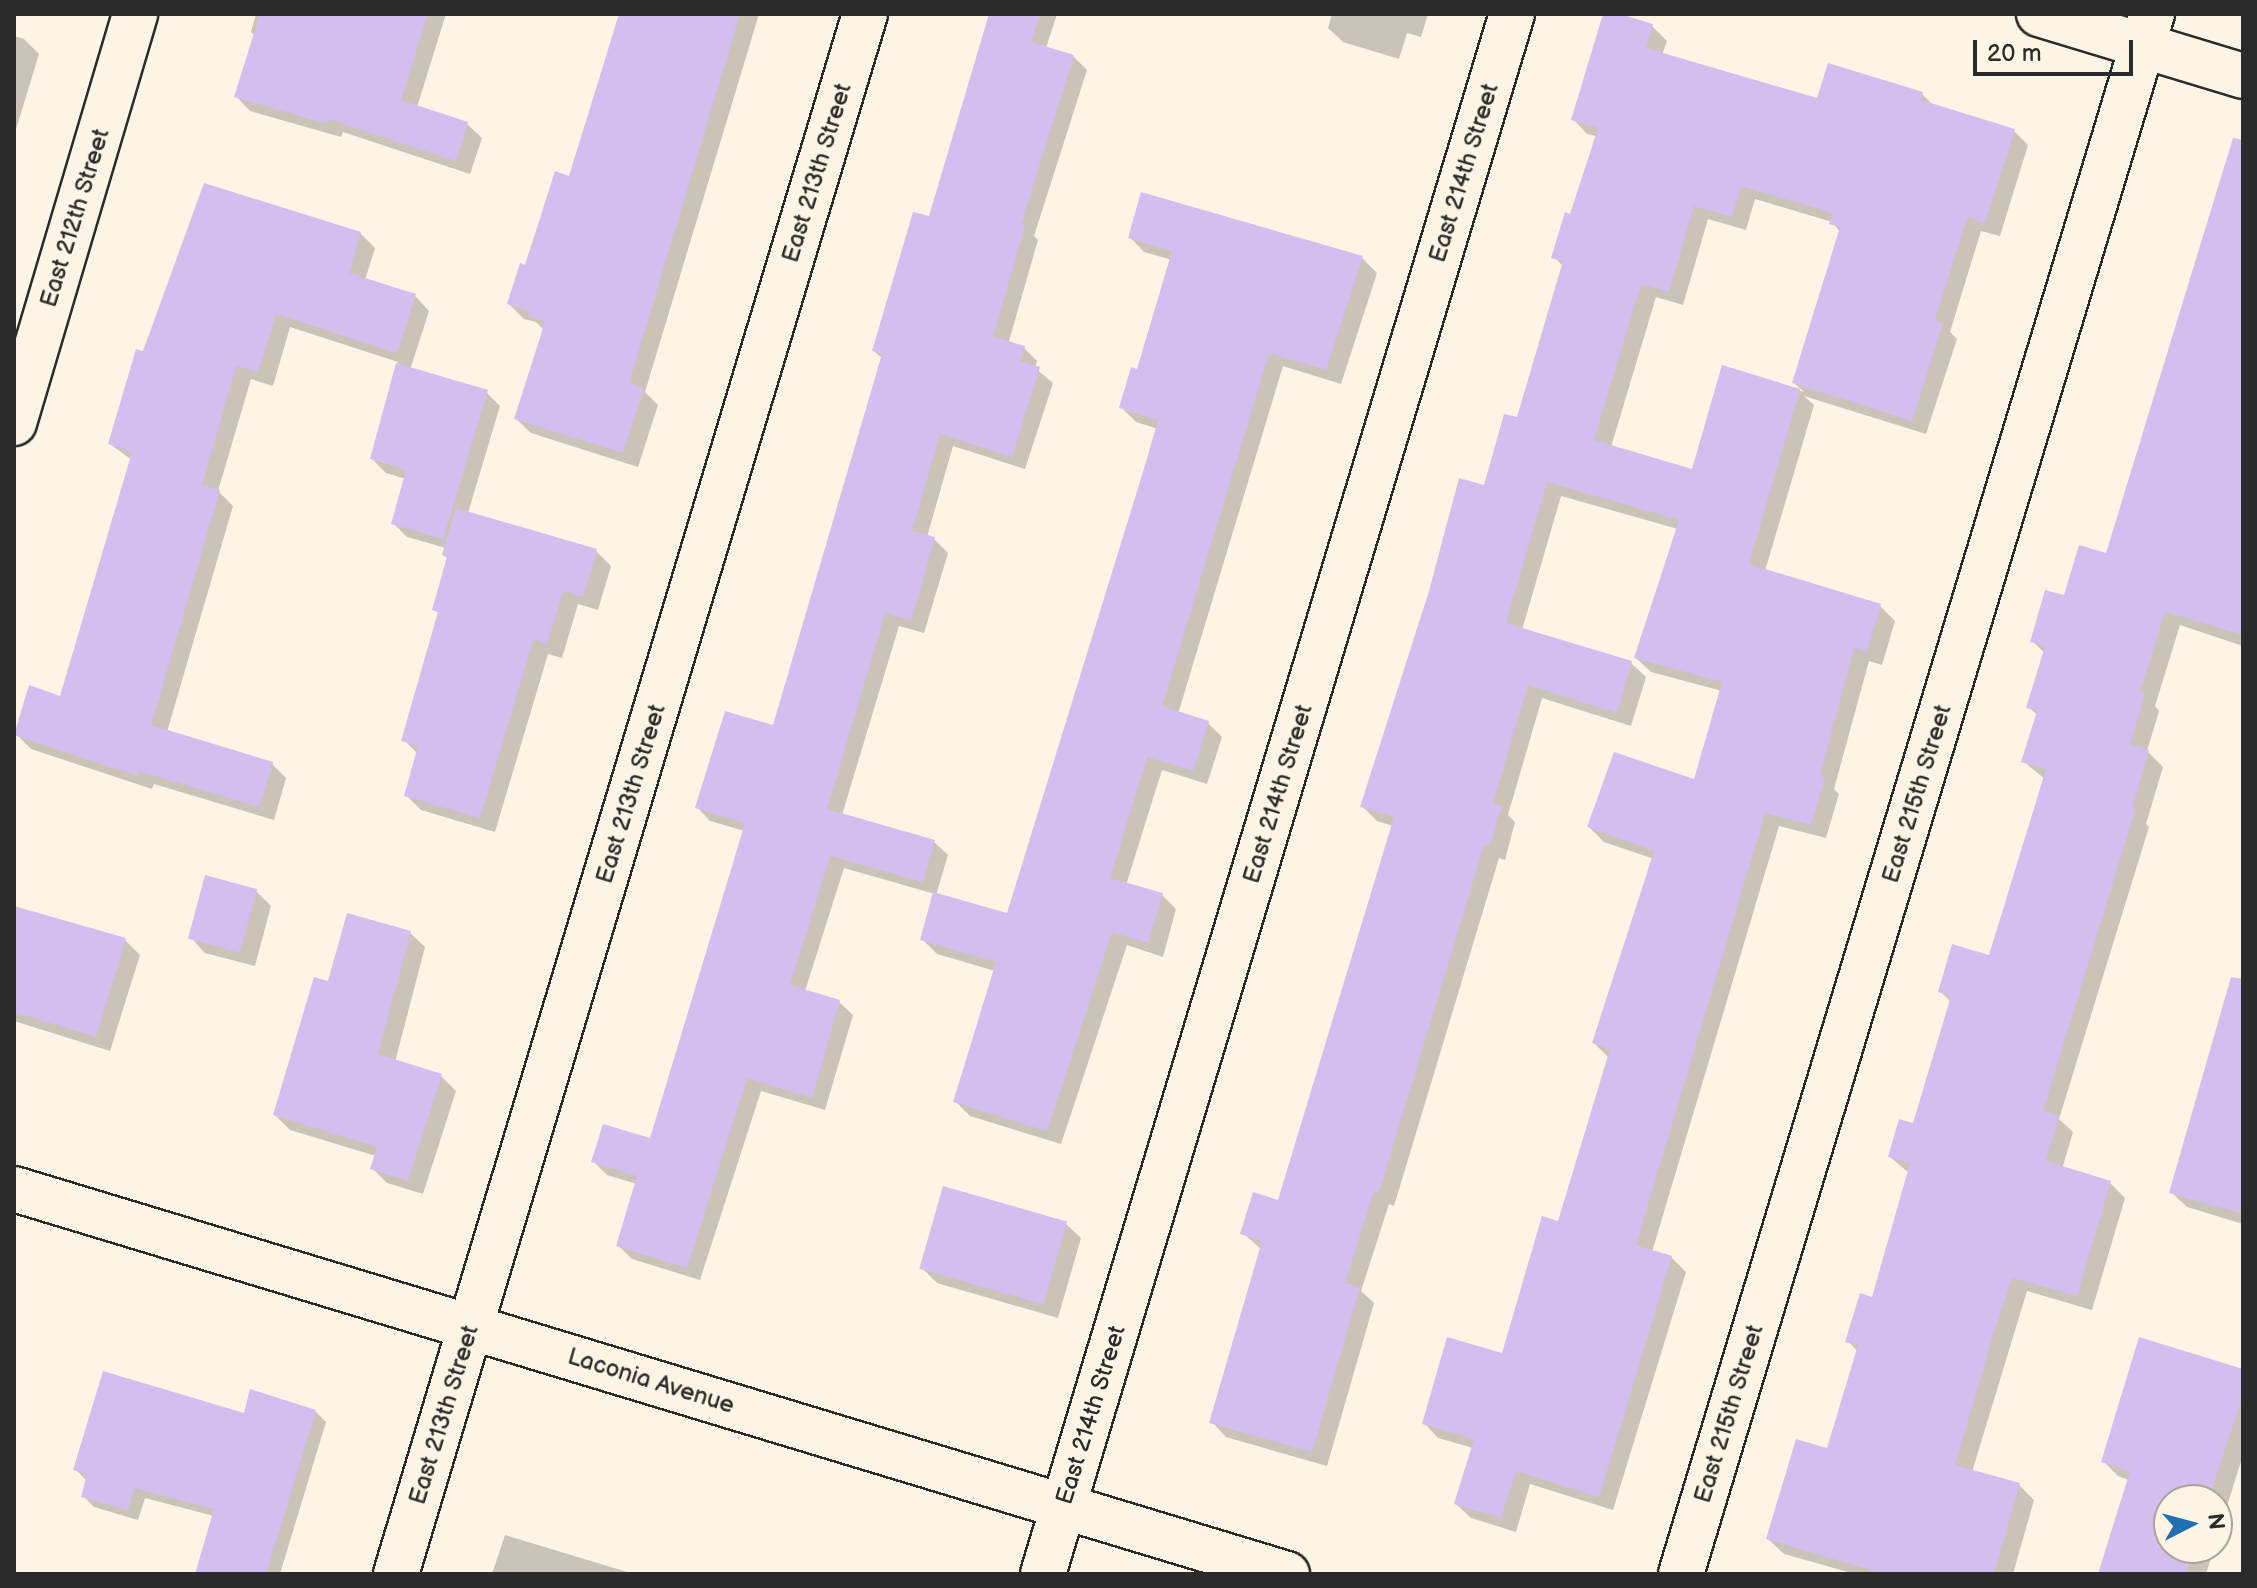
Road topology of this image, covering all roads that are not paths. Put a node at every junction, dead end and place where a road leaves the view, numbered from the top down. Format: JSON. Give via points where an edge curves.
{"nodes":[{"id":1,"x":135,"y":14,"type":"edge"},
{"id":2,"x":865,"y":14,"type":"edge"},
{"id":3,"x":1512,"y":14,"type":"edge"},
{"id":4,"x":2039,"y":14,"type":"edge"},
{"id":5,"x":2148,"y":30,"type":"edge"},
{"id":6,"x":2243,"y":76,"type":"edge"},
{"id":7,"x":14,"y":423,"type":"edge"},
{"id":8,"x":14,"y":1189,"type":"edge"},
{"id":9,"x":471,"y":1326,"type":"junction"},
{"id":10,"x":1063,"y":1508,"type":"junction"},
{"id":11,"x":396,"y":1574,"type":"edge"},
{"id":12,"x":1043,"y":1574,"type":"edge"},
{"id":13,"x":1287,"y":1574,"type":"edge"},
{"id":14,"x":1681,"y":1574,"type":"edge"}],
"edges":[{"from":1,"to":7,"type":"street","name":"East 212th Street"},
{"from":2,"to":9,"type":"street","name":"East 213th Street"},
{"from":3,"to":10,"type":"street","name":"East 214th Street"},
{"from":4,"to":5,"type":"street"},
{"from":5,"to":6,"type":"street"},
{"from":5,"to":14,"type":"street","name":"East 215th Street"},
{"from":8,"to":9,"type":"street","name":"Laconia Avenue"},
{"from":9,"to":10,"type":"street","name":"Laconia Avenue"},
{"from":9,"to":11,"type":"street","name":"East 213th Street"},
{"from":10,"to":12,"type":"street","name":"East 214th Street"},
{"from":10,"to":13,"type":"street","name":"Laconia Avenue"}]}
